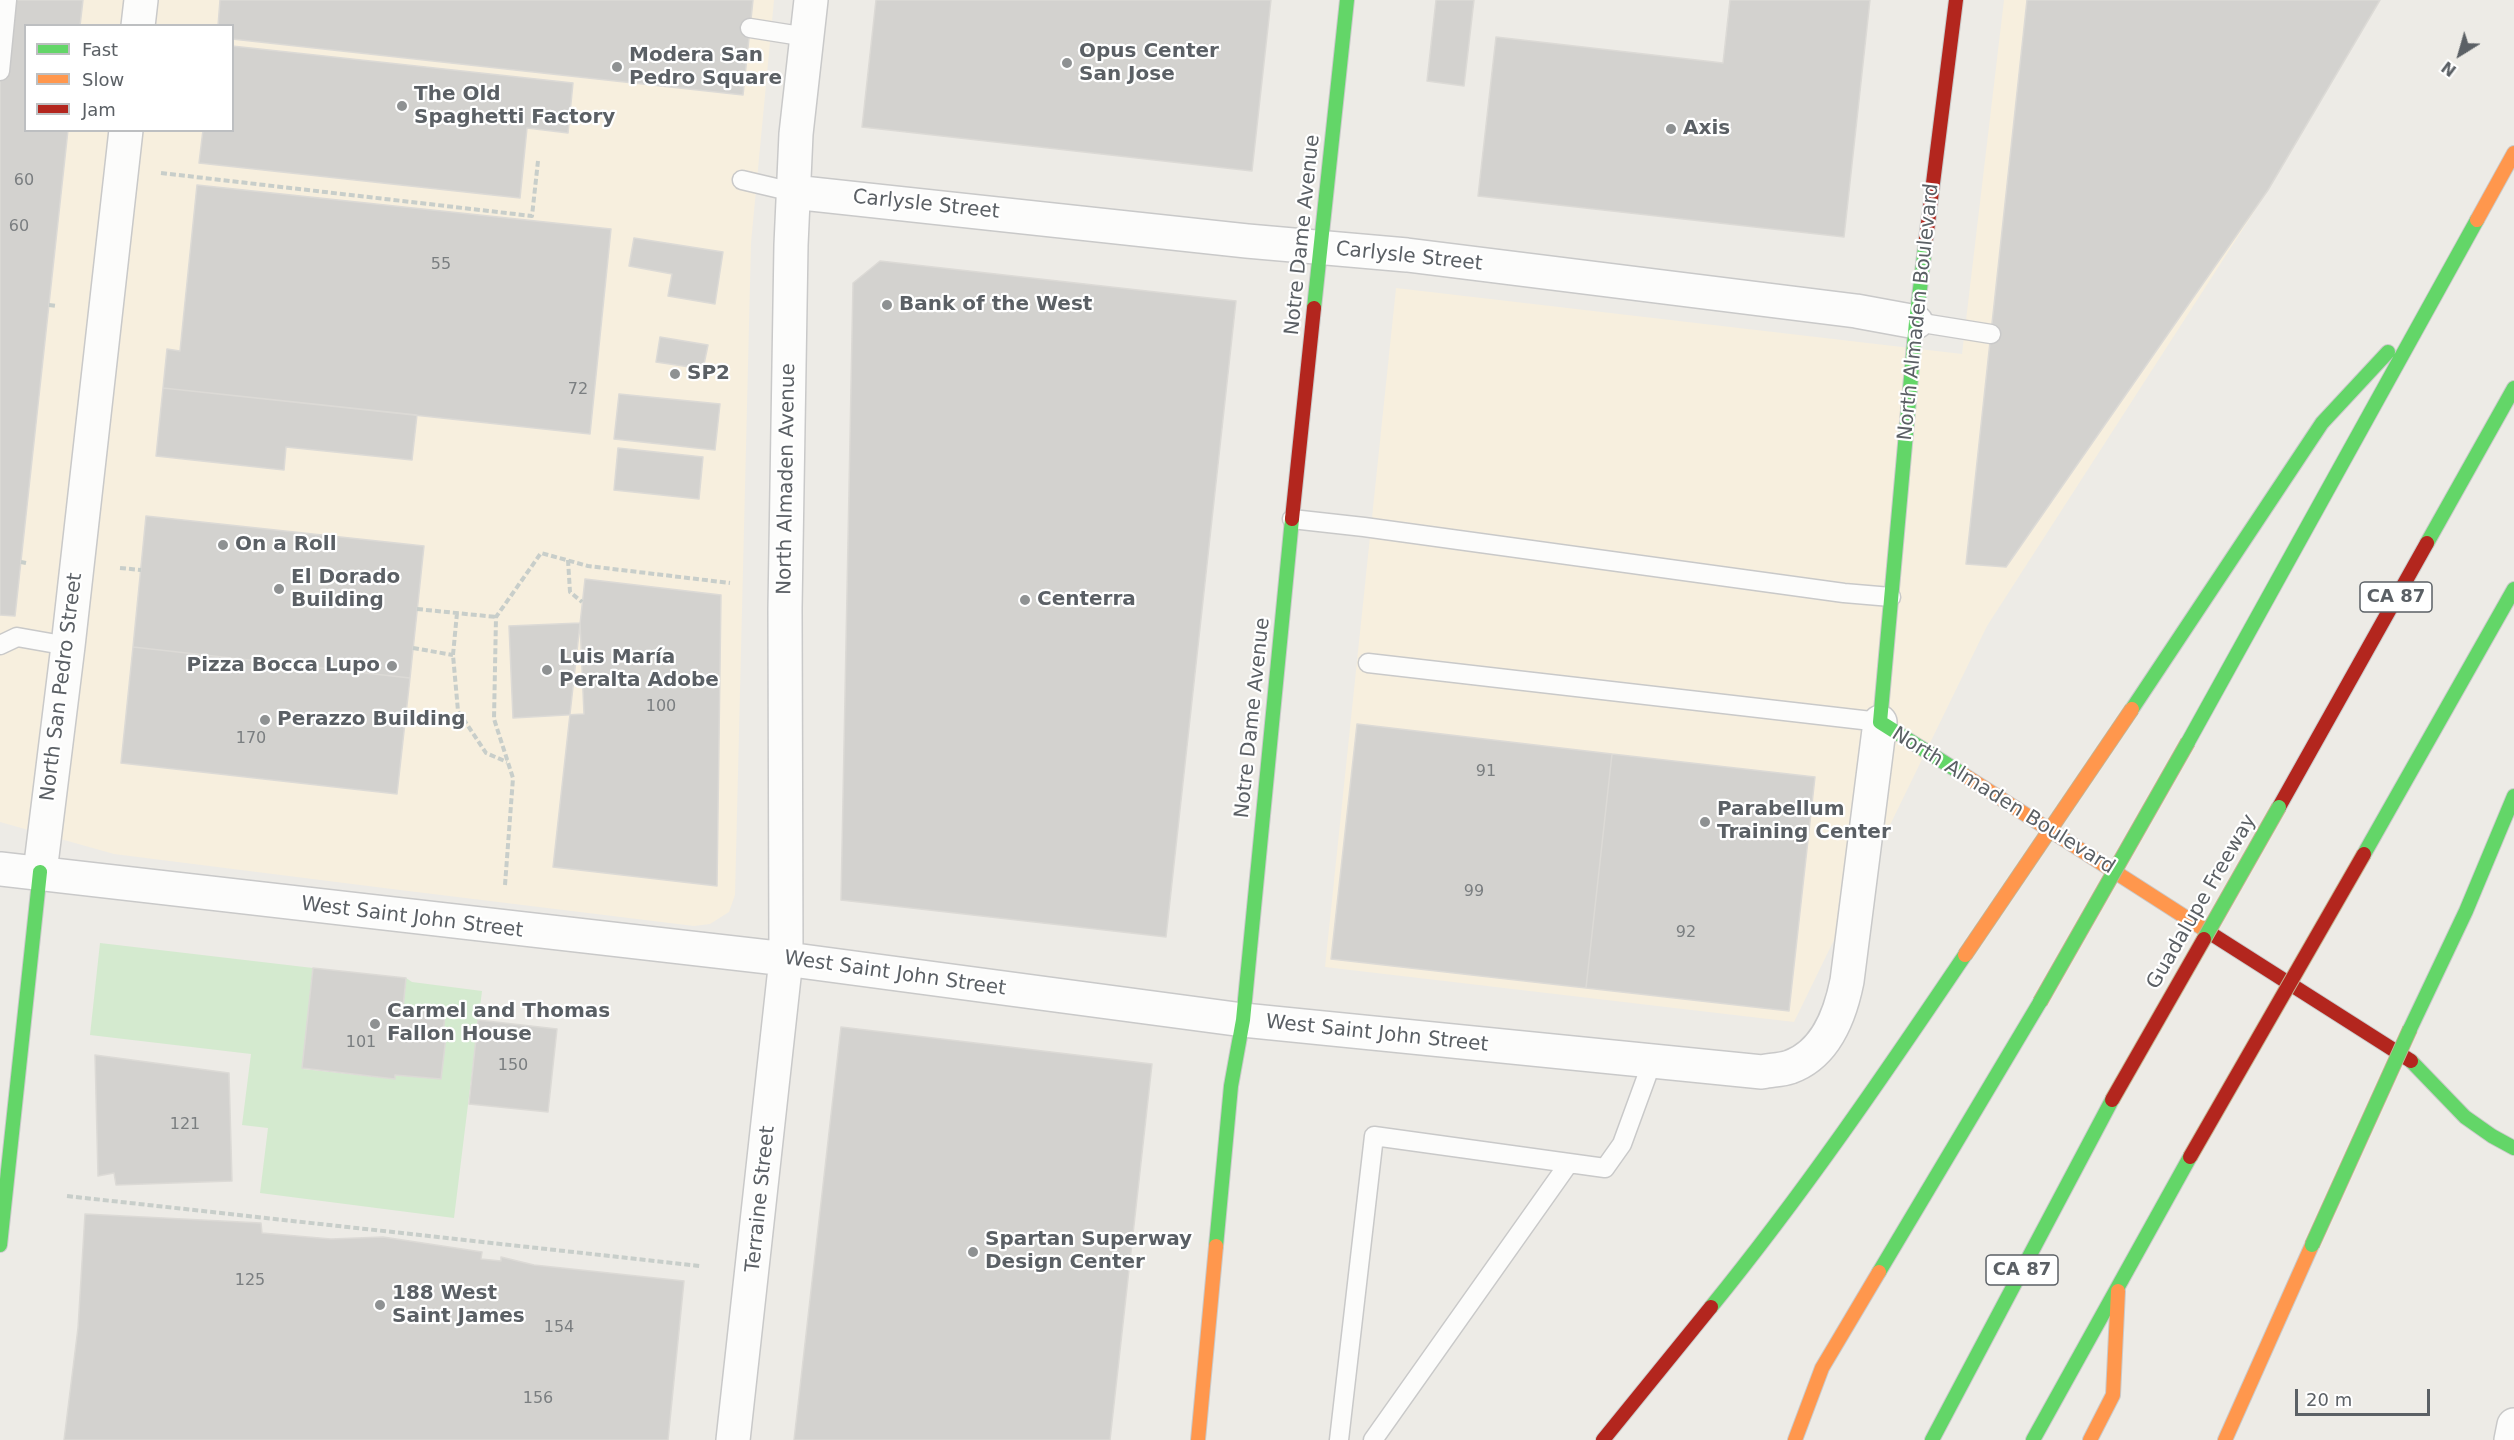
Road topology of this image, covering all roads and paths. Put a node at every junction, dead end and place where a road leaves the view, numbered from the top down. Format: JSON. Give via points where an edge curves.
{"nodes":[{"id":1,"x":7,"y":0,"type":"edge"},
{"id":2,"x":141,"y":0,"type":"edge"},
{"id":3,"x":811,"y":0,"type":"edge"},
{"id":4,"x":1347,"y":0,"type":"edge"},
{"id":5,"x":1956,"y":0,"type":"edge"},
{"id":6,"x":138,"y":24,"type":"edge"},
{"id":7,"x":750,"y":28,"type":"dead end"},
{"id":8,"x":807,"y":37,"type":"junction"},
{"id":9,"x":0,"y":71,"type":"edge"},
{"id":10,"x":126,"y":132,"type":"edge"},
{"id":11,"x":2514,"y":153,"type":"edge"},
{"id":12,"x":538,"y":161,"type":"dead end"},
{"id":13,"x":160,"y":173,"type":"dead end"},
{"id":14,"x":742,"y":180,"type":"dead end"},
{"id":15,"x":794,"y":192,"type":"junction"},
{"id":16,"x":1322,"y":247,"type":"junction"},
{"id":17,"x":49,"y":305,"type":"dead end"},
{"id":18,"x":56,"y":306,"type":"dead end"},
{"id":19,"x":2424,"y":313,"type":"junction"},
{"id":20,"x":1916,"y":322,"type":"junction"},
{"id":21,"x":1991,"y":334,"type":"dead end"},
{"id":22,"x":2514,"y":388,"type":"edge"},
{"id":23,"x":1292,"y":519,"type":"junction"},
{"id":24,"x":568,"y":560,"type":"junction"},
{"id":25,"x":120,"y":568,"type":"dead end"},
{"id":26,"x":141,"y":570,"type":"dead end"},
{"id":27,"x":730,"y":583,"type":"dead end"},
{"id":28,"x":2514,"y":589,"type":"edge"},
{"id":29,"x":1891,"y":597,"type":"junction"},
{"id":30,"x":582,"y":602,"type":"dead end"},
{"id":31,"x":417,"y":609,"type":"dead end"},
{"id":32,"x":457,"y":613,"type":"junction"},
{"id":33,"x":496,"y":617,"type":"junction"},
{"id":34,"x":0,"y":645,"type":"edge"},
{"id":35,"x":68,"y":646,"type":"junction"},
{"id":36,"x":413,"y":648,"type":"dead end"},
{"id":37,"x":453,"y":655,"type":"junction"},
{"id":38,"x":1368,"y":663,"type":"dead end"},
{"id":39,"x":1880,"y":723,"type":"junction"},
{"id":40,"x":507,"y":763,"type":"junction"},
{"id":41,"x":2514,"y":796,"type":"edge"},
{"id":42,"x":0,"y":869,"type":"edge"},
{"id":43,"x":40,"y":872,"type":"junction"},
{"id":44,"x":504,"y":889,"type":"dead end"},
{"id":45,"x":786,"y":959,"type":"junction"},
{"id":46,"x":1243,"y":1020,"type":"junction"},
{"id":47,"x":1652,"y":1062,"type":"junction"},
{"id":48,"x":5,"y":1147,"type":"edge"},
{"id":49,"x":2514,"y":1148,"type":"edge"},
{"id":50,"x":1569,"y":1163,"type":"junction"},
{"id":51,"x":67,"y":1196,"type":"dead end"},
{"id":52,"x":0,"y":1245,"type":"edge"},
{"id":53,"x":699,"y":1266,"type":"dead end"},
{"id":54,"x":2118,"y":1286,"type":"junction"},
{"id":55,"x":2514,"y":1425,"type":"edge"},
{"id":56,"x":734,"y":1440,"type":"edge"},
{"id":57,"x":1198,"y":1440,"type":"edge"},
{"id":58,"x":1339,"y":1440,"type":"edge"},
{"id":59,"x":1373,"y":1440,"type":"edge"},
{"id":60,"x":1603,"y":1440,"type":"edge"},
{"id":61,"x":1795,"y":1440,"type":"edge"},
{"id":62,"x":1932,"y":1440,"type":"edge"},
{"id":63,"x":2033,"y":1440,"type":"edge"},
{"id":64,"x":2090,"y":1440,"type":"edge"},
{"id":65,"x":2224,"y":1440,"type":"edge"},
{"id":66,"x":2511,"y":1440,"type":"edge"}],
"edges":[{"from":1,"to":9,"type":"lane"},
{"from":2,"to":6,"type":"street"},
{"from":3,"to":8,"type":"street","name":"North Almaden Avenue"},
{"from":4,"to":16,"type":"main road","name":"Notre Dame Avenue"},
{"from":5,"to":20,"type":"main road","name":"North Almaden Boulevard"},
{"from":7,"to":8,"type":"lane"},
{"from":8,"to":15,"type":"street","name":"North Almaden Avenue"},
{"from":10,"to":35,"type":"street","name":"North San Pedro Street"},
{"from":11,"to":19,"type":"main road"},
{"from":12,"to":13,"type":"path","via":[[532,216]]},
{"from":14,"to":15,"type":"lane"},
{"from":15,"to":16,"type":"street","name":"Carlysle Street"},
{"from":15,"to":45,"type":"street","name":"North Almaden Avenue","via":[[784,608]]},
{"from":16,"to":20,"type":"street","name":"Carlysle Street"},
{"from":16,"to":23,"type":"main road","name":"Notre Dame Avenue"},
{"from":17,"to":18,"type":"path"},
{"from":19,"to":60,"type":"main road","bridge":true,"via":[[2322,423],[1851,1123],[1764,1242]]},
{"from":19,"to":61,"type":"main road","bridge":true,"via":[[2040,1002],[1822,1368]]},
{"from":20,"to":21,"type":"lane"},
{"from":20,"to":29,"type":"main road","name":"North Almaden Boulevard"},
{"from":22,"to":62,"type":"main road","name":"Guadalupe Freeway","number":"CA 87","bridge":true,"via":[[2112,1100]]},
{"from":23,"to":29,"type":"lane"},
{"from":23,"to":46,"type":"main road","name":"Notre Dame Avenue"},
{"from":24,"to":27,"type":"path","via":[[588,566]]},
{"from":24,"to":30,"type":"path","via":[[570,592]]},
{"from":24,"to":33,"type":"path","via":[[541,553]]},
{"from":25,"to":26,"type":"path"},
{"from":28,"to":54,"type":"main road","bridge":true},
{"from":29,"to":39,"type":"main road","name":"North Almaden Boulevard"},
{"from":31,"to":32,"type":"path"},
{"from":32,"to":33,"type":"path"},
{"from":32,"to":37,"type":"path"},
{"from":33,"to":40,"type":"path","via":[[494,719]]},
{"from":34,"to":35,"type":"lane","via":[[17,637]]},
{"from":35,"to":43,"type":"street","name":"North San Pedro Street"},
{"from":36,"to":37,"type":"path"},
{"from":37,"to":40,"type":"path","via":[[458,711],[486,753]]},
{"from":38,"to":39,"type":"lane"},
{"from":39,"to":47,"type":"street","name":"West Saint John Street","via":[[1847,981],[1831,1031],[1813,1054],[1789,1067],[1762,1072]]},
{"from":39,"to":49,"type":"main road","name":"North Almaden Boulevard","via":[[2414,1063],[2430,1076],[2458,1111]]},
{"from":40,"to":44,"type":"path","via":[[513,778]]},
{"from":41,"to":65,"type":"main road","bridge":true,"via":[[2466,911]]},
{"from":42,"to":43,"type":"street","name":"West Saint John Street"},
{"from":43,"to":45,"type":"street","name":"West Saint John Street"},
{"from":43,"to":48,"type":"main road","name":"North San Pedro Street"},
{"from":45,"to":46,"type":"street","name":"West Saint John Street"},
{"from":45,"to":56,"type":"street","name":"Terraine Street"},
{"from":46,"to":47,"type":"street","name":"West Saint John Street"},
{"from":46,"to":57,"type":"main road","name":"Notre Dame Avenue","via":[[1231,1086]]},
{"from":47,"to":50,"type":"lane","via":[[1622,1144],[1605,1168]]},
{"from":48,"to":52,"type":"main road","name":"North San Pedro Street"},
{"from":50,"to":58,"type":"lane","via":[[1374,1136]]},
{"from":50,"to":59,"type":"lane"},
{"from":51,"to":53,"type":"path"},
{"from":54,"to":63,"type":"main road"},
{"from":54,"to":64,"type":"main road","via":[[2113,1395]]},
{"from":55,"to":66,"type":"street"}]}
